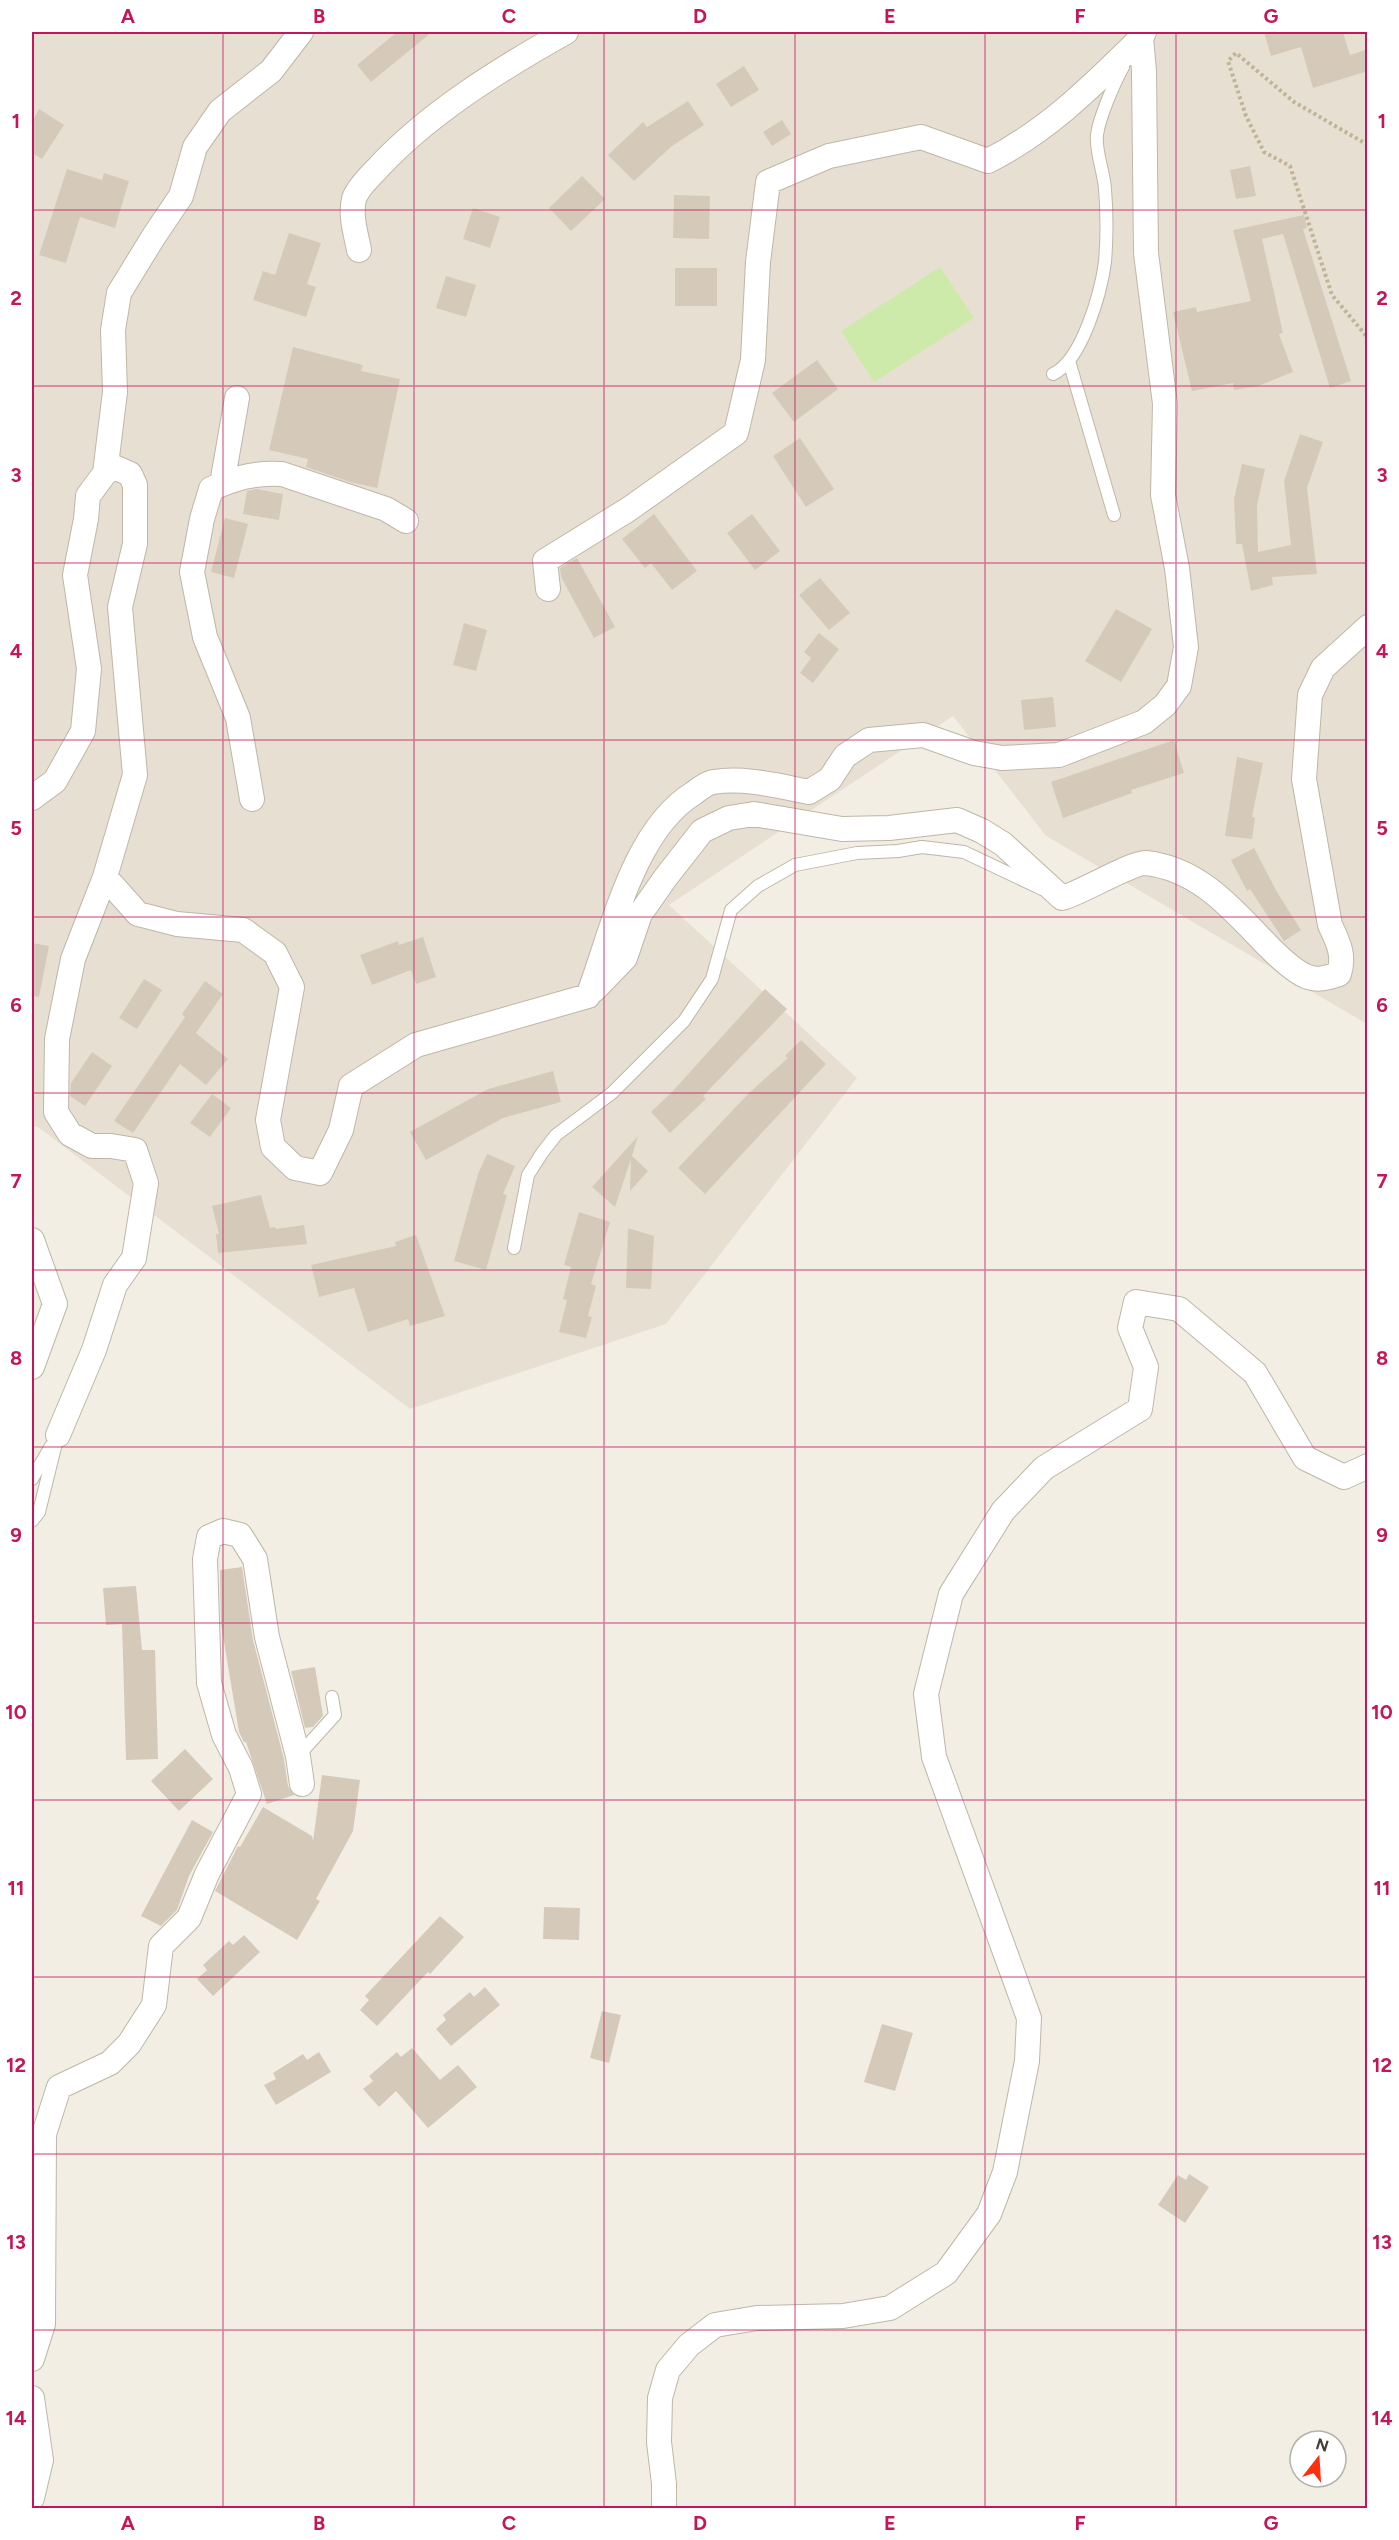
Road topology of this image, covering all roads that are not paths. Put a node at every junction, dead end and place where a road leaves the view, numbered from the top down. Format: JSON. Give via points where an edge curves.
{"nodes":[{"id":1,"x":301,"y":32,"type":"edge"},
{"id":2,"x":566,"y":32,"type":"edge"},
{"id":3,"x":1143,"y":35,"type":"edge"},
{"id":4,"x":359,"y":250,"type":"dead end"},
{"id":5,"x":1069,"y":361,"type":"junction"},
{"id":6,"x":1053,"y":374,"type":"dead end"},
{"id":7,"x":237,"y":398,"type":"dead end"},
{"id":8,"x":105,"y":473,"type":"junction"},
{"id":9,"x":222,"y":484,"type":"junction"},
{"id":10,"x":1114,"y":515,"type":"dead end"},
{"id":11,"x":406,"y":521,"type":"dead end"},
{"id":12,"x":548,"y":589,"type":"dead end"},
{"id":13,"x":1368,"y":627,"type":"edge"},
{"id":14,"x":32,"y":798,"type":"edge"},
{"id":15,"x":252,"y":799,"type":"dead end"},
{"id":16,"x":105,"y":877,"type":"junction"},
{"id":17,"x":1062,"y":898,"type":"junction"},
{"id":18,"x":588,"y":996,"type":"junction"},
{"id":19,"x":32,"y":1240,"type":"edge"},
{"id":20,"x":514,"y":1248,"type":"dead end"},
{"id":21,"x":32,"y":1367,"type":"edge"},
{"id":22,"x":58,"y":1435,"type":"junction"},
{"id":23,"x":1368,"y":1466,"type":"edge"},
{"id":24,"x":32,"y":1479,"type":"edge"},
{"id":25,"x":32,"y":1521,"type":"edge"},
{"id":26,"x":332,"y":1697,"type":"dead end"},
{"id":27,"x":298,"y":1756,"type":"junction"},
{"id":28,"x":302,"y":1784,"type":"dead end"},
{"id":29,"x":32,"y":2359,"type":"edge"},
{"id":30,"x":32,"y":2398,"type":"edge"},
{"id":31,"x":32,"y":2498,"type":"edge"},
{"id":32,"x":664,"y":2508,"type":"edge"}],
"edges":[{"from":1,"to":8,"type":"street","via":[[271,71],[220,111],[195,147],[181,196],[119,293],[113,330],[115,392]]},
{"from":2,"to":4,"type":"street","via":[[453,102],[401,143],[355,198],[353,220]]},
{"from":3,"to":5,"type":"lane","via":[[1116,78],[1097,135],[1105,185],[1105,264],[1077,351]]},
{"from":3,"to":12,"type":"street","via":[[1070,107],[988,161],[921,137],[829,156],[768,182],[758,262],[753,360],[736,433],[629,509],[545,561]]},
{"from":3,"to":18,"type":"street","via":[[1146,253],[1165,404],[1163,495],[1186,647],[1179,686],[1165,705],[1144,722],[1059,755],[1002,758],[974,753],[923,735],[869,740],[845,756],[830,779],[808,792],[752,781],[711,782],[678,803],[651,838],[615,912]]},
{"from":5,"to":6,"type":"lane"},
{"from":5,"to":10,"type":"lane"},
{"from":7,"to":9,"type":"street"},
{"from":8,"to":14,"type":"street","via":[[88,496],[75,574],[89,669],[83,731],[55,781]]},
{"from":8,"to":16,"type":"street","via":[[114,467],[130,474],[135,486],[135,544],[120,607],[135,775]]},
{"from":9,"to":11,"type":"street","via":[[264,472],[282,474],[386,509]]},
{"from":9,"to":15,"type":"street","via":[[211,489],[192,572],[205,637],[238,718]]},
{"from":13,"to":17,"type":"street","via":[[1323,668],[1310,695],[1304,779],[1330,925],[1342,954],[1339,974],[1326,979],[1307,977],[1279,957],[1193,876],[1144,863]]},
{"from":16,"to":18,"type":"street","via":[[138,914],[177,924],[243,930],[275,953],[292,987],[268,1120],[273,1147],[295,1168],[320,1173],[341,1130],[351,1086],[416,1045]]},
{"from":16,"to":22,"type":"street","via":[[73,959],[57,1039],[56,1112],[70,1134],[92,1146],[135,1150],[146,1183],[134,1258],[116,1285]]},
{"from":17,"to":18,"type":"street","via":[[1003,844],[957,820],[842,830],[754,814],[729,818],[702,831],[640,914],[625,958]]},
{"from":17,"to":20,"type":"lane","via":[[964,852],[922,847],[857,853],[795,865],[758,886],[731,910],[712,979],[684,1021],[612,1093],[556,1135],[542,1153],[528,1175]]},
{"from":19,"to":21,"type":"street","via":[[55,1304]]},
{"from":22,"to":24,"type":"lane"},
{"from":22,"to":25,"type":"lane","via":[[39,1512]]},
{"from":23,"to":32,"type":"street","via":[[1344,1477],[1305,1458],[1255,1373],[1179,1309],[1136,1302],[1130,1328],[1146,1367],[1140,1408],[1044,1468],[1003,1511],[951,1594],[926,1694],[934,1757],[1029,2018],[1027,2061],[1015,2127],[1005,2172],[989,2214],[946,2274],[890,2308],[843,2316],[756,2318],[715,2325],[689,2344],[668,2370],[660,2398]]},
{"from":26,"to":27,"type":"lane","via":[[335,1715]]},
{"from":27,"to":28,"type":"street"},
{"from":27,"to":29,"type":"street","via":[[267,1637],[255,1559],[240,1535],[223,1531],[209,1537],[205,1559],[209,1683],[224,1735],[249,1794],[189,1918],[161,1946],[154,2006],[129,2044],[110,2063],[59,2087],[44,2134],[44,2324]]},
{"from":30,"to":31,"type":"street","via":[[41,2460]]}]}
